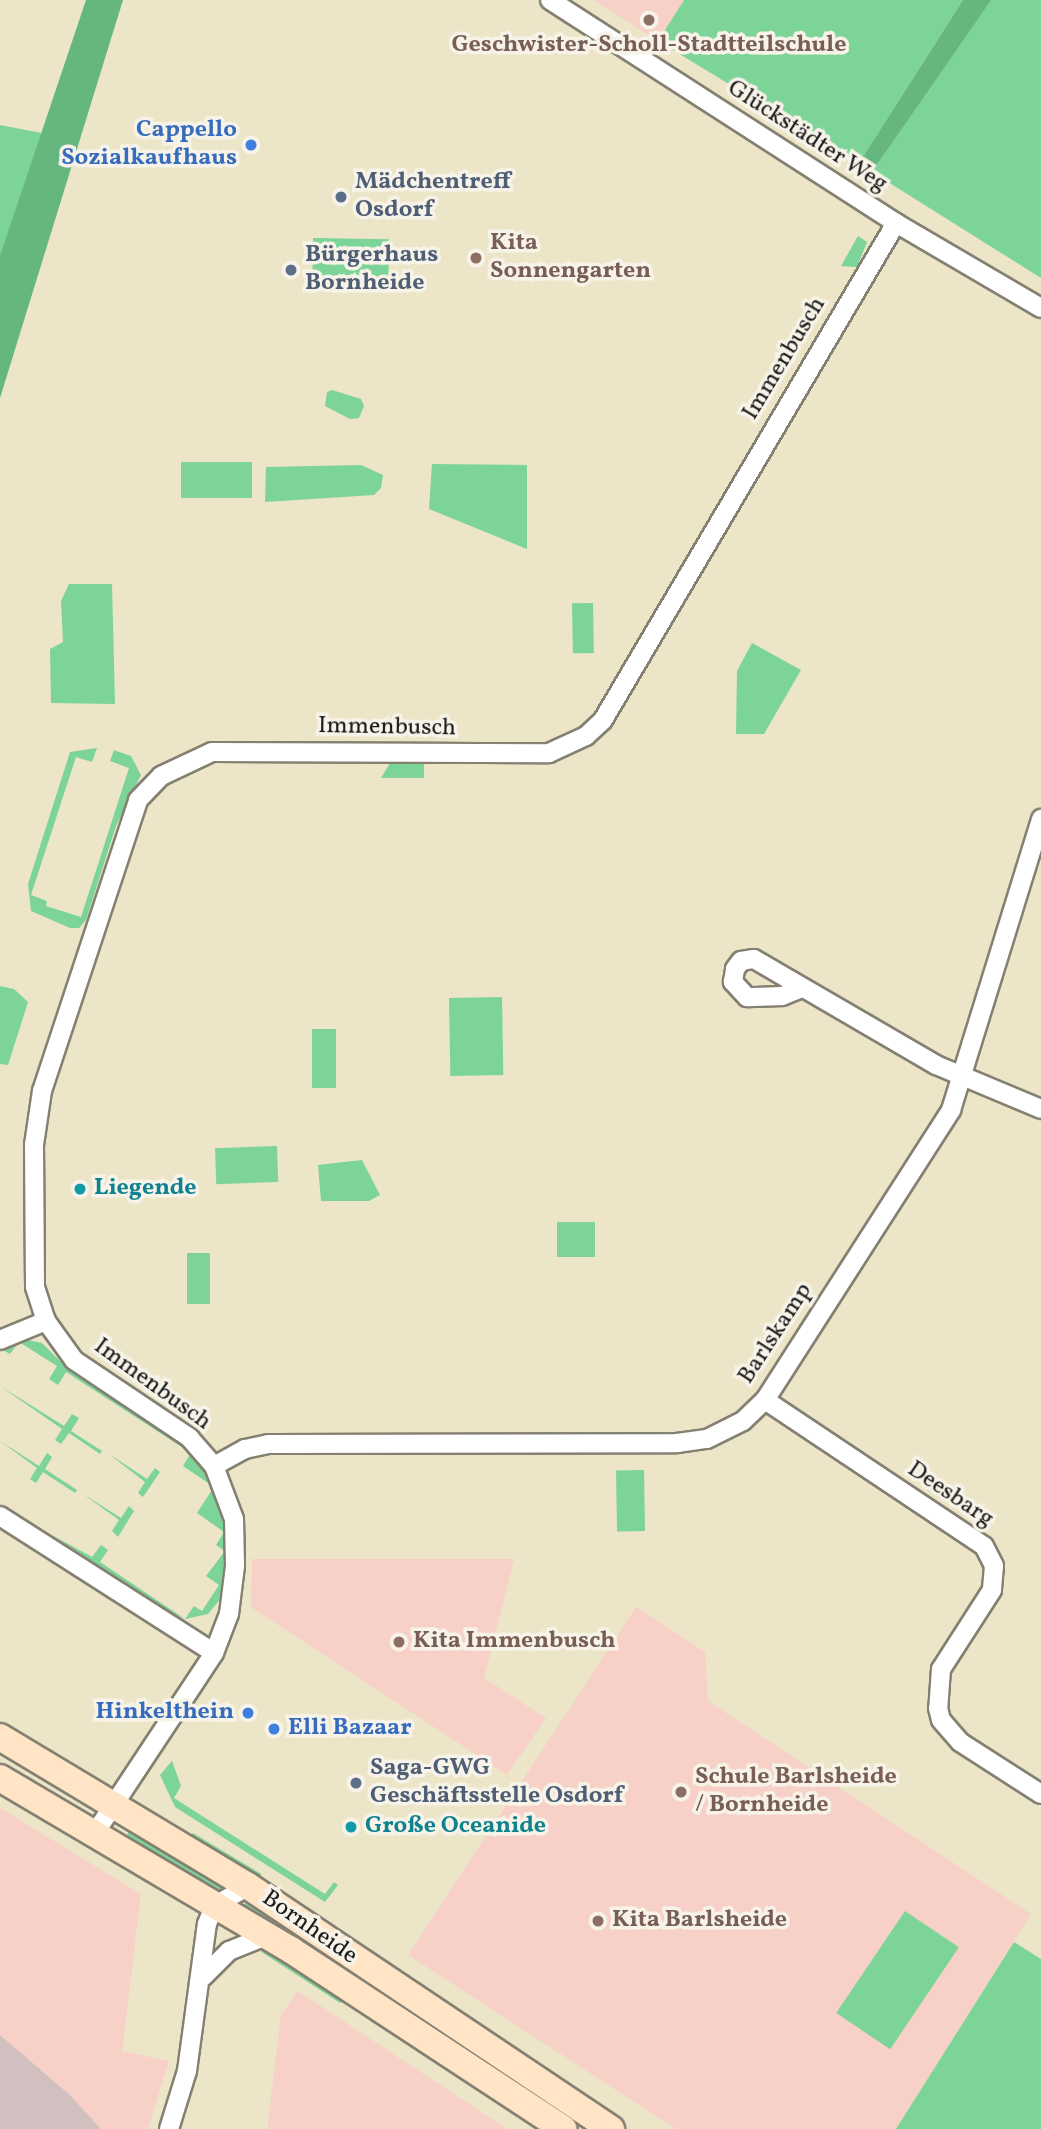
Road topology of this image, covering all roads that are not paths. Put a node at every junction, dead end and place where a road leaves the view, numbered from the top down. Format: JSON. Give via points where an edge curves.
{"nodes":[{"id":1,"x":550,"y":0,"type":"edge"},
{"id":2,"x":896,"y":223,"type":"junction"},
{"id":3,"x":1041,"y":309,"type":"edge"},
{"id":4,"x":1041,"y":819,"type":"edge"},
{"id":5,"x":802,"y":988,"type":"dead end"},
{"id":6,"x":964,"y":1075,"type":"junction"},
{"id":7,"x":1041,"y":1109,"type":"edge"},
{"id":8,"x":46,"y":1321,"type":"junction"},
{"id":9,"x":0,"y":1340,"type":"edge"},
{"id":10,"x":765,"y":1400,"type":"junction"},
{"id":11,"x":214,"y":1466,"type":"junction"},
{"id":12,"x":0,"y":1516,"type":"edge"},
{"id":13,"x":214,"y":1653,"type":"junction"},
{"id":14,"x":0,"y":1737,"type":"edge"},
{"id":15,"x":0,"y":1778,"type":"edge"},
{"id":16,"x":1041,"y":1794,"type":"edge"},
{"id":17,"x":112,"y":1807,"type":"junction"},
{"id":18,"x":93,"y":1836,"type":"junction"},
{"id":19,"x":248,"y":1886,"type":"junction"},
{"id":20,"x":214,"y":1906,"type":"junction"},
{"id":21,"x":266,"y":1936,"type":"junction"},
{"id":22,"x":203,"y":1977,"type":"junction"},
{"id":23,"x":169,"y":2129,"type":"edge"},
{"id":24,"x":563,"y":2129,"type":"edge"},
{"id":25,"x":611,"y":2129,"type":"edge"}],
"edges":[{"from":1,"to":2,"type":"street","name":"Glückstädter Weg"},
{"from":2,"to":3,"type":"street","name":"Glückstädter Weg"},
{"from":2,"to":8,"type":"street","name":"Immenbusch","via":[[603,720],[586,736],[549,753],[212,752],[161,776],[138,800],[42,1091],[34,1145],[35,1287]]},
{"from":4,"to":6,"type":"street","name":"Barlskamp"},
{"from":5,"to":6,"type":"street","via":[[936,1065]]},
{"from":6,"to":7,"type":"street"},
{"from":6,"to":10,"type":"street","name":"Barlskamp","via":[[951,1110]]},
{"from":8,"to":9,"type":"street"},
{"from":8,"to":11,"type":"street","name":"Immenbusch","via":[[74,1360],[190,1438]]},
{"from":10,"to":11,"type":"street","name":"Barlskamp","via":[[726,1432],[693,1442],[268,1444],[246,1449]]},
{"from":10,"to":16,"type":"street","name":"Deesbarg","via":[[984,1546],[993,1566],[992,1590],[941,1669],[938,1707],[942,1720],[960,1742]]},
{"from":11,"to":13,"type":"street","name":"Immenbusch","via":[[230,1501],[235,1537],[229,1614]]},
{"from":12,"to":13,"type":"street"},
{"from":13,"to":17,"type":"street","name":"Immenbusch"},
{"from":14,"to":17,"type":"street","name":"Bornheide"},
{"from":15,"to":18,"type":"street","name":"Bornheide"},
{"from":17,"to":18,"type":"street","name":"Immenbusch"},
{"from":17,"to":19,"type":"street","name":"Bornheide"},
{"from":18,"to":20,"type":"street","name":"Bornheide"},
{"from":19,"to":20,"type":"street"},
{"from":19,"to":25,"type":"street","name":"Bornheide"},
{"from":20,"to":21,"type":"street","name":"Bornheide"},
{"from":20,"to":22,"type":"street","via":[[204,1938]]},
{"from":21,"to":22,"type":"street","via":[[229,1951]]},
{"from":21,"to":24,"type":"street","name":"Bornheide"},
{"from":22,"to":23,"type":"street","via":[[187,2071]]}]}
